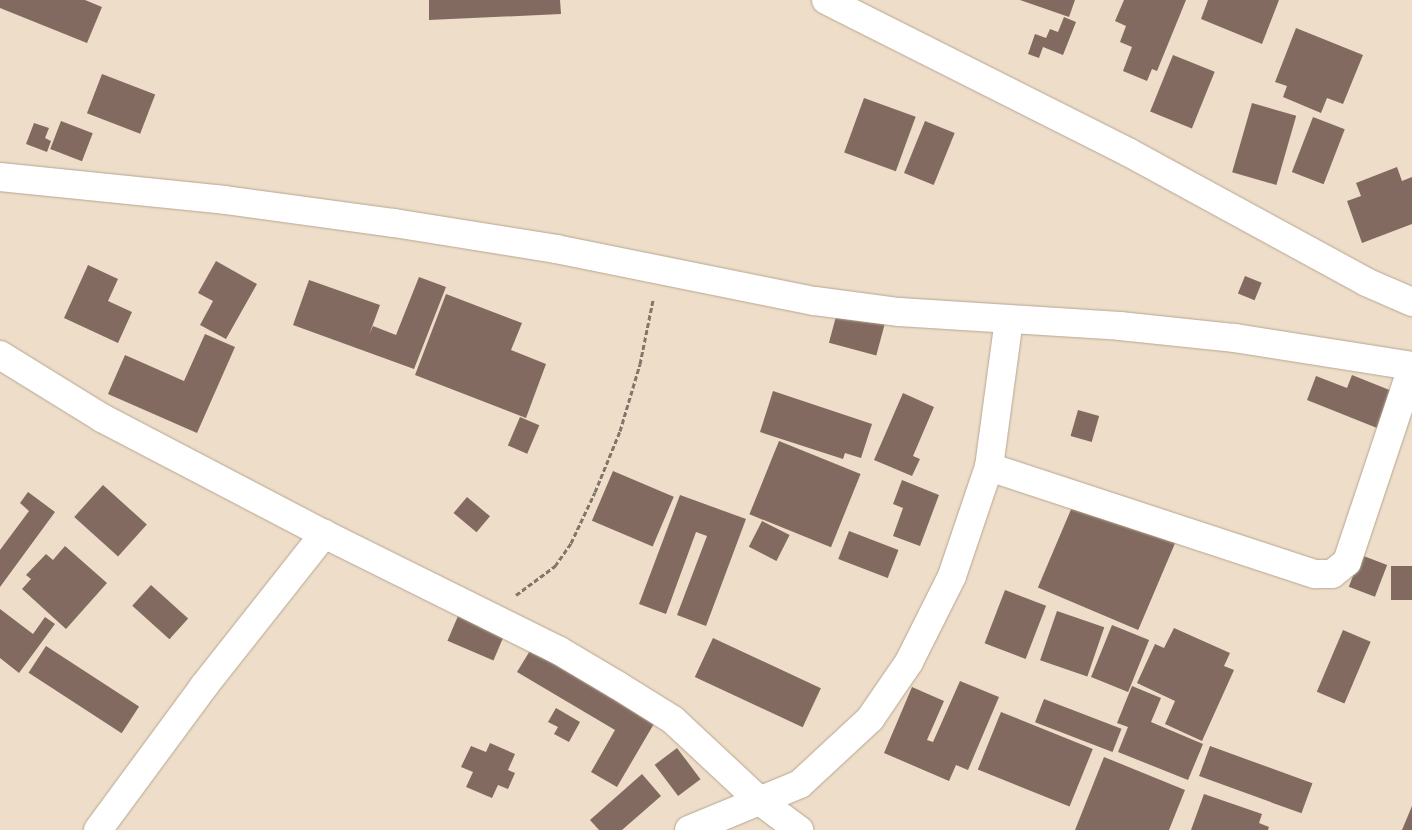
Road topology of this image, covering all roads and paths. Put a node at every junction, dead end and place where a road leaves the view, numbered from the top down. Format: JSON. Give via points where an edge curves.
{"nodes":[{"id":1,"x":826,"y":0,"type":"edge"},
{"id":2,"x":0,"y":177,"type":"edge"},
{"id":3,"x":659,"y":270,"type":"junction"},
{"id":4,"x":1412,"y":302,"type":"edge"},
{"id":5,"x":1009,"y":319,"type":"junction"},
{"id":6,"x":0,"y":355,"type":"edge"},
{"id":7,"x":1412,"y":367,"type":"edge"},
{"id":8,"x":989,"y":467,"type":"junction"},
{"id":9,"x":324,"y":534,"type":"junction"},
{"id":10,"x":485,"y":613,"type":"junction"},
{"id":11,"x":760,"y":801,"type":"junction"},
{"id":12,"x":98,"y":830,"type":"edge"},
{"id":13,"x":690,"y":830,"type":"edge"},
{"id":14,"x":799,"y":830,"type":"edge"}],
"edges":[{"from":1,"to":4,"type":"street","via":[[1128,152],[1366,282]]},
{"from":2,"to":3,"type":"street","via":[[225,200],[394,223]]},
{"from":3,"to":5,"type":"street","via":[[815,301],[899,312]]},
{"from":3,"to":10,"type":"path","via":[[640,364],[620,431],[571,543],[555,566]]},
{"from":5,"to":7,"type":"street","via":[[1235,338]]},
{"from":5,"to":8,"type":"street"},
{"from":6,"to":9,"type":"street","via":[[102,418]]},
{"from":7,"to":8,"type":"street","via":[[1346,562],[1332,574],[1315,574]]},
{"from":8,"to":11,"type":"street","via":[[952,576],[910,662],[870,719],[834,756],[800,784]]},
{"from":9,"to":10,"type":"street"},
{"from":9,"to":12,"type":"street","via":[[204,686]]},
{"from":10,"to":11,"type":"street","via":[[558,650],[673,720]]},
{"from":11,"to":13,"type":"street"},
{"from":11,"to":14,"type":"street"}]}
